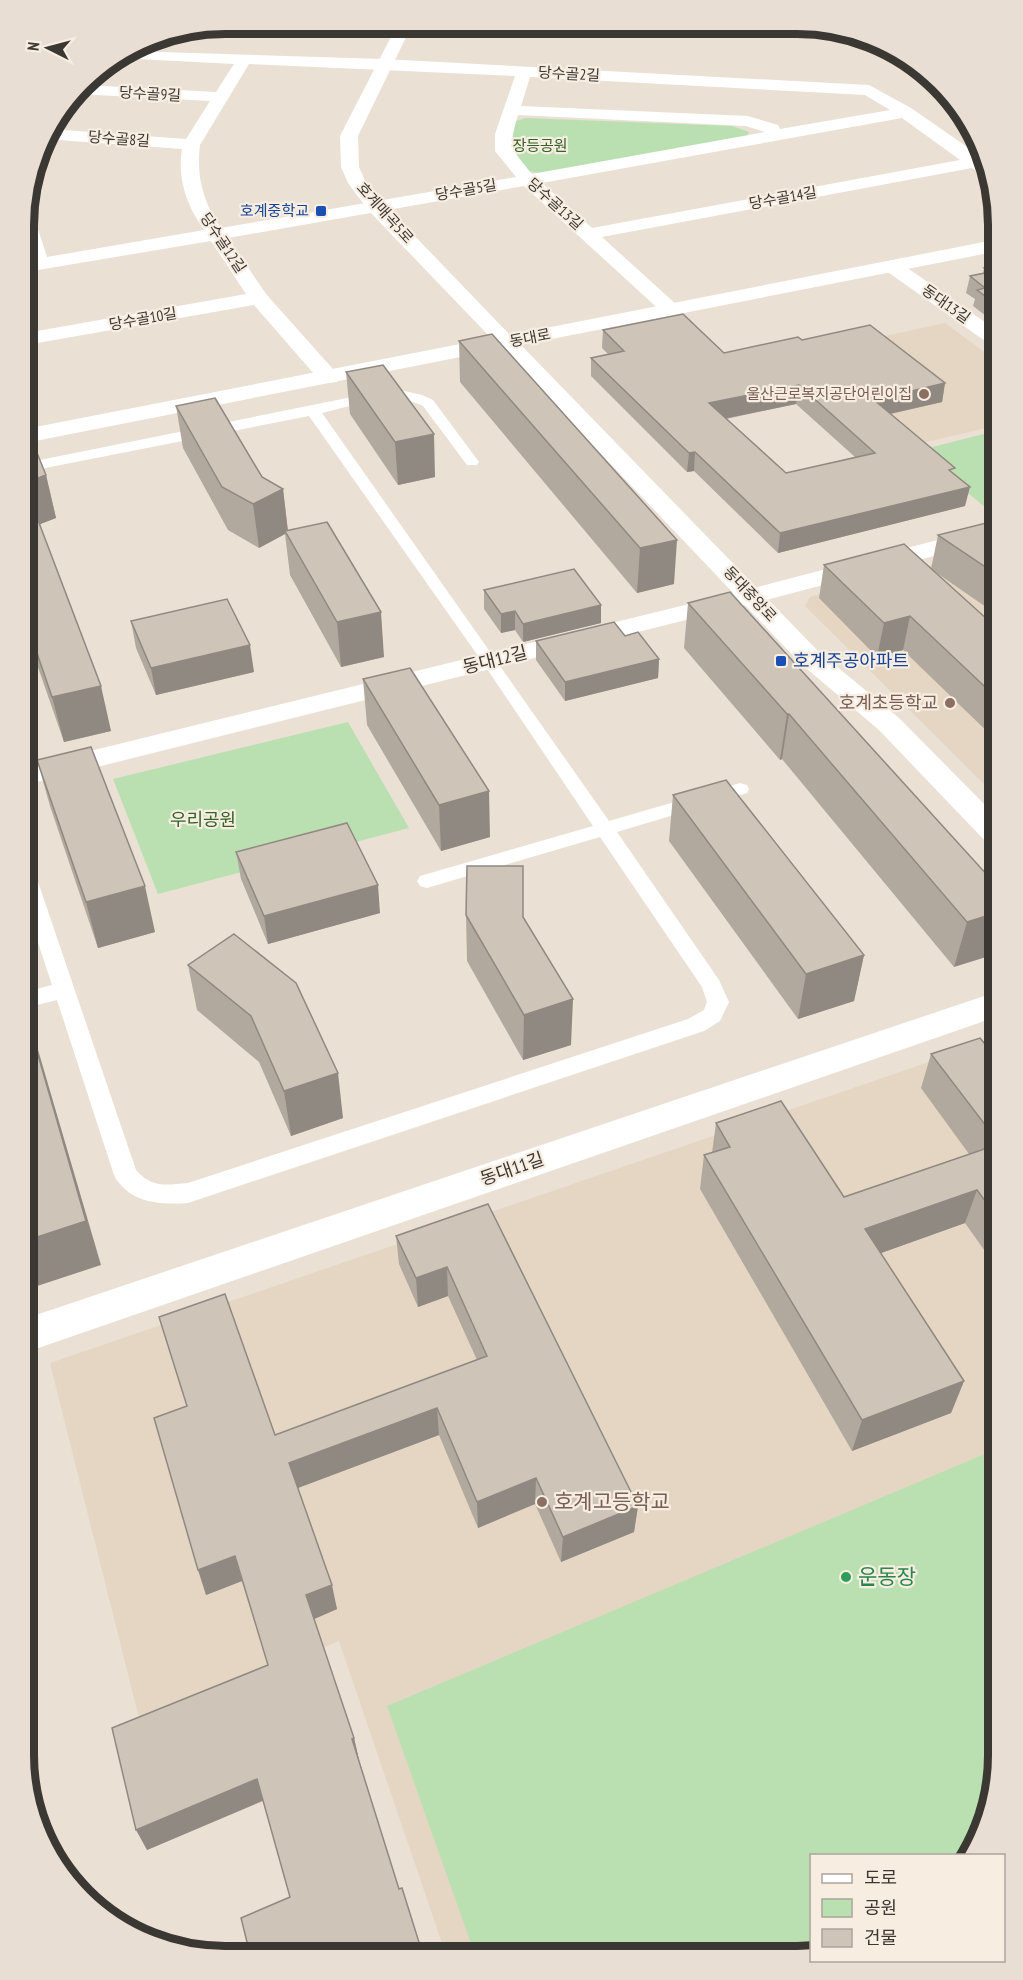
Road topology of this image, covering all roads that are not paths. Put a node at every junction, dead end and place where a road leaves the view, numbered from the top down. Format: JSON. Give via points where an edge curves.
{"nodes":[{"id":1,"x":400,"y":34,"type":"edge"},
{"id":2,"x":139,"y":56,"type":"edge"},
{"id":3,"x":244,"y":60,"type":"junction"},
{"id":4,"x":383,"y":64,"type":"junction"},
{"id":5,"x":524,"y":72,"type":"junction"},
{"id":6,"x":90,"y":91,"type":"edge"},
{"id":7,"x":220,"y":97,"type":"junction"},
{"id":8,"x":511,"y":110,"type":"junction"},
{"id":9,"x":905,"y":111,"type":"junction"},
{"id":10,"x":784,"y":133,"type":"junction"},
{"id":11,"x":58,"y":135,"type":"edge"},
{"id":12,"x":191,"y":145,"type":"junction"},
{"id":13,"x":977,"y":162,"type":"edge"},
{"id":14,"x":979,"y":168,"type":"edge"},
{"id":15,"x":527,"y":179,"type":"junction"},
{"id":16,"x":376,"y":207,"type":"junction"},
{"id":17,"x":215,"y":234,"type":"junction"},
{"id":18,"x":588,"y":234,"type":"junction"},
{"id":19,"x":988,"y":247,"type":"edge"},
{"id":20,"x":34,"y":265,"type":"edge"},
{"id":21,"x":892,"y":266,"type":"junction"},
{"id":22,"x":260,"y":298,"type":"junction"},
{"id":23,"x":671,"y":309,"type":"junction"},
{"id":24,"x":988,"y":333,"type":"edge"},
{"id":25,"x":34,"y":338,"type":"edge"},
{"id":26,"x":508,"y":342,"type":"junction"},
{"id":27,"x":328,"y":377,"type":"junction"},
{"id":28,"x":313,"y":411,"type":"junction"},
{"id":29,"x":34,"y":434,"type":"edge"},
{"id":30,"x":472,"y":462,"type":"dead end"},
{"id":31,"x":34,"y":466,"type":"edge"},
{"id":32,"x":988,"y":534,"type":"edge"},
{"id":33,"x":753,"y":596,"type":"junction"},
{"id":34,"x":490,"y":662,"type":"junction"},
{"id":35,"x":34,"y":774,"type":"edge"},
{"id":36,"x":740,"y":789,"type":"dead end"},
{"id":37,"x":988,"y":826,"type":"edge"},
{"id":38,"x":605,"y":829,"type":"junction"},
{"id":39,"x":427,"y":881,"type":"dead end"},
{"id":40,"x":34,"y":900,"type":"edge"},
{"id":41,"x":64,"y":990,"type":"junction"},
{"id":42,"x":34,"y":998,"type":"edge"},
{"id":43,"x":988,"y":1007,"type":"edge"},
{"id":44,"x":34,"y":1333,"type":"edge"}],
"edges":[{"from":1,"to":4,"type":"street","name":"호계매곡5로"},
{"from":2,"to":3,"type":"street","name":"당수골2길"},
{"from":3,"to":4,"type":"street","name":"당수골2길"},
{"from":3,"to":7,"type":"street"},
{"from":4,"to":5,"type":"street","name":"당수골2길"},
{"from":4,"to":16,"type":"street","name":"호계매곡5로","via":[[349,136],[347,151],[354,179]]},
{"from":5,"to":8,"type":"street","name":"당수골13길"},
{"from":5,"to":9,"type":"street","name":"당수골2길","via":[[869,90]]},
{"from":6,"to":7,"type":"street","name":"당수골9길"},
{"from":7,"to":12,"type":"street"},
{"from":8,"to":10,"type":"street","via":[[748,121]]},
{"from":8,"to":15,"type":"street","name":"당수골13길","via":[[504,151]]},
{"from":9,"to":10,"type":"street","name":"당수골5길"},
{"from":9,"to":13,"type":"street","name":"당수골2길"},
{"from":10,"to":15,"type":"street","name":"당수골5길"},
{"from":11,"to":12,"type":"street","name":"당수골8길"},
{"from":12,"to":17,"type":"street","name":"당수골12길","via":[[193,193]]},
{"from":14,"to":18,"type":"street","name":"당수골14길"},
{"from":15,"to":16,"type":"street","name":"당수골5길"},
{"from":15,"to":18,"type":"street","name":"당수골13길"},
{"from":16,"to":17,"type":"street","name":"당수골5길"},
{"from":16,"to":26,"type":"street","name":"호계매곡5로"},
{"from":17,"to":20,"type":"street","name":"당수골5길"},
{"from":17,"to":22,"type":"street","name":"당수골12길"},
{"from":18,"to":23,"type":"street","name":"당수골13길"},
{"from":19,"to":21,"type":"street","name":"동대로"},
{"from":21,"to":23,"type":"street","name":"동대로"},
{"from":21,"to":24,"type":"street","name":"동대13길"},
{"from":22,"to":25,"type":"street","name":"당수골10길"},
{"from":22,"to":27,"type":"street","name":"당수골12길"},
{"from":23,"to":26,"type":"street","name":"동대로"},
{"from":26,"to":27,"type":"street","name":"동대로"},
{"from":26,"to":33,"type":"street","name":"동대중앙로"},
{"from":27,"to":29,"type":"street","name":"동대로"},
{"from":28,"to":30,"type":"lane","via":[[394,395],[421,398]]},
{"from":28,"to":31,"type":"lane"},
{"from":28,"to":34,"type":"lane"},
{"from":32,"to":33,"type":"street","name":"동대12길"},
{"from":33,"to":34,"type":"street","name":"동대12길"},
{"from":33,"to":37,"type":"street","name":"동대중앙로","via":[[809,657],[889,724]]},
{"from":34,"to":35,"type":"street","name":"동대12길"},
{"from":34,"to":38,"type":"lane"},
{"from":36,"to":38,"type":"lane"},
{"from":38,"to":39,"type":"lane"},
{"from":38,"to":41,"type":"lane","via":[[712,985],[718,1002],[712,1016],[696,1025],[188,1193],[165,1195],[139,1189],[126,1175]]},
{"from":40,"to":41,"type":"lane"},
{"from":41,"to":42,"type":"lane"},
{"from":43,"to":44,"type":"street","name":"동대11길"}]}
